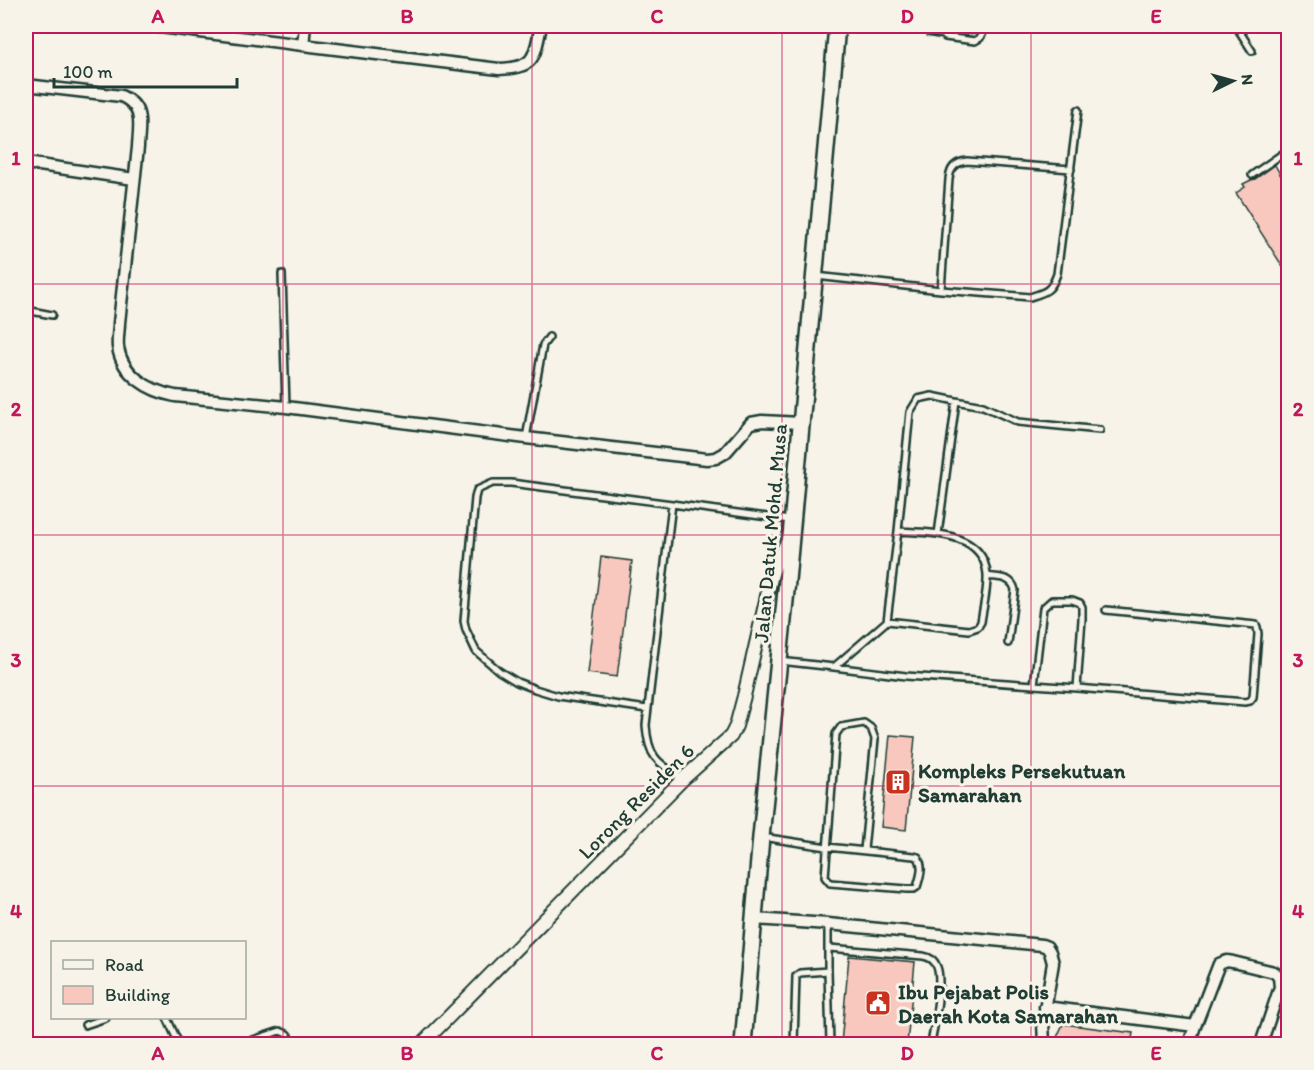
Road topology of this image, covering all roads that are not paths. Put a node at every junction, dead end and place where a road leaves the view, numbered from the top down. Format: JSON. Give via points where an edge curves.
{"nodes":[{"id":1,"x":152,"y":26,"type":"edge"},
{"id":2,"x":305,"y":26,"type":"edge"},
{"id":3,"x":541,"y":26,"type":"edge"},
{"id":4,"x":837,"y":26,"type":"edge"},
{"id":5,"x":924,"y":26,"type":"edge"},
{"id":6,"x":987,"y":26,"type":"edge"},
{"id":7,"x":1236,"y":26,"type":"edge"},
{"id":8,"x":303,"y":45,"type":"junction"},
{"id":9,"x":1252,"y":51,"type":"dead end"},
{"id":10,"x":26,"y":86,"type":"edge"},
{"id":11,"x":1078,"y":110,"type":"dead end"},
{"id":12,"x":1288,"y":150,"type":"edge"},
{"id":13,"x":26,"y":163,"type":"edge"},
{"id":14,"x":1071,"y":170,"type":"junction"},
{"id":15,"x":1252,"y":176,"type":"dead end"},
{"id":16,"x":134,"y":179,"type":"junction"},
{"id":17,"x":282,"y":274,"type":"dead end"},
{"id":18,"x":815,"y":276,"type":"junction"},
{"id":19,"x":941,"y":290,"type":"junction"},
{"id":20,"x":26,"y":310,"type":"edge"},
{"id":21,"x":52,"y":315,"type":"dead end"},
{"id":22,"x":549,"y":337,"type":"dead end"},
{"id":23,"x":956,"y":401,"type":"junction"},
{"id":24,"x":286,"y":407,"type":"junction"},
{"id":25,"x":801,"y":423,"type":"junction"},
{"id":26,"x":1100,"y":430,"type":"dead end"},
{"id":27,"x":526,"y":438,"type":"junction"},
{"id":28,"x":672,"y":504,"type":"junction"},
{"id":29,"x":791,"y":528,"type":"junction"},
{"id":30,"x":898,"y":531,"type":"junction"},
{"id":31,"x":938,"y":534,"type":"junction"},
{"id":32,"x":987,"y":576,"type":"junction"},
{"id":33,"x":1106,"y":610,"type":"dead end"},
{"id":34,"x":887,"y":621,"type":"junction"},
{"id":35,"x":1008,"y":643,"type":"dead end"},
{"id":36,"x":780,"y":661,"type":"junction"},
{"id":37,"x":834,"y":667,"type":"junction"},
{"id":38,"x":1034,"y":685,"type":"junction"},
{"id":39,"x":1077,"y":688,"type":"junction"},
{"id":40,"x":647,"y":709,"type":"junction"},
{"id":41,"x":683,"y":779,"type":"junction"},
{"id":42,"x":761,"y":837,"type":"junction"},
{"id":43,"x":827,"y":847,"type":"junction"},
{"id":44,"x":864,"y":850,"type":"junction"},
{"id":45,"x":754,"y":919,"type":"junction"},
{"id":46,"x":828,"y":924,"type":"junction"},
{"id":47,"x":829,"y":948,"type":"junction"},
{"id":48,"x":828,"y":971,"type":"junction"},
{"id":49,"x":1045,"y":1007,"type":"junction"},
{"id":50,"x":101,"y":1019,"type":"edge"},
{"id":51,"x":168,"y":1019,"type":"edge"},
{"id":52,"x":85,"y":1025,"type":"dead end"},
{"id":53,"x":1195,"y":1026,"type":"junction"},
{"id":54,"x":179,"y":1044,"type":"edge"},
{"id":55,"x":241,"y":1044,"type":"edge"},
{"id":56,"x":294,"y":1044,"type":"edge"},
{"id":57,"x":422,"y":1044,"type":"edge"},
{"id":58,"x":742,"y":1044,"type":"edge"},
{"id":59,"x":794,"y":1044,"type":"edge"},
{"id":60,"x":830,"y":1044,"type":"edge"},
{"id":61,"x":931,"y":1044,"type":"edge"},
{"id":62,"x":1044,"y":1044,"type":"edge"},
{"id":63,"x":1189,"y":1044,"type":"edge"},
{"id":64,"x":1261,"y":1044,"type":"edge"}],
"edges":[{"from":1,"to":8,"type":"street"},
{"from":2,"to":8,"type":"street"},
{"from":3,"to":8,"type":"street","via":[[529,62],[511,69]]},
{"from":4,"to":18,"type":"main road","name":"Jalan Datuk Mohd. Musa"},
{"from":5,"to":6,"type":"lane","via":[[928,32],[945,37],[975,41]]},
{"from":7,"to":9,"type":"lane"},
{"from":10,"to":16,"type":"street","via":[[121,96],[133,103],[140,120]]},
{"from":11,"to":14,"type":"lane"},
{"from":12,"to":15,"type":"lane"},
{"from":13,"to":16,"type":"street"},
{"from":14,"to":19,"type":"lane","via":[[1054,285],[1030,297]]},
{"from":14,"to":19,"type":"lane","via":[[967,161],[953,167],[949,174]]},
{"from":16,"to":24,"type":"street","via":[[119,323],[118,345],[123,364],[138,380],[164,394]]},
{"from":17,"to":24,"type":"lane"},
{"from":18,"to":19,"type":"lane"},
{"from":18,"to":25,"type":"main road","name":"Jalan Datuk Mohd. Musa"},
{"from":20,"to":21,"type":"lane"},
{"from":22,"to":27,"type":"lane","via":[[543,345]]},
{"from":23,"to":26,"type":"lane","via":[[983,406],[1018,422]]},
{"from":23,"to":30,"type":"lane","via":[[928,396],[913,405]]},
{"from":23,"to":31,"type":"lane"},
{"from":24,"to":27,"type":"street"},
{"from":25,"to":27,"type":"street","via":[[751,423],[725,453],[707,459]]},
{"from":25,"to":29,"type":"main road","name":"Jalan Datuk Mohd. Musa"},
{"from":28,"to":29,"type":"lane"},
{"from":28,"to":40,"type":"lane"},
{"from":28,"to":40,"type":"lane","via":[[511,483],[477,489],[475,498],[464,621],[476,651],[508,677],[541,691]]},
{"from":29,"to":36,"type":"main road","name":"Jalan Datuk Mohd. Musa"},
{"from":29,"to":41,"type":"street","name":"Lorong Residen 6","via":[[772,574],[736,726],[731,736]]},
{"from":30,"to":31,"type":"lane"},
{"from":30,"to":34,"type":"lane"},
{"from":31,"to":32,"type":"lane","via":[[969,544],[981,557]]},
{"from":32,"to":34,"type":"lane","via":[[981,622],[974,628]]},
{"from":32,"to":35,"type":"lane","via":[[1006,579],[1014,585]]},
{"from":33,"to":39,"type":"lane","via":[[1256,625],[1253,697],[1245,702]]},
{"from":34,"to":37,"type":"lane"},
{"from":36,"to":37,"type":"lane"},
{"from":36,"to":42,"type":"main road","name":"Jalan Datuk Mohd. Musa"},
{"from":37,"to":38,"type":"lane"},
{"from":38,"to":39,"type":"lane"},
{"from":38,"to":39,"type":"lane","via":[[1043,608],[1052,600],[1072,600],[1082,607]]},
{"from":40,"to":41,"type":"lane","via":[[650,750],[663,767]]},
{"from":41,"to":57,"type":"street","name":"Lorong Residen 6"},
{"from":42,"to":43,"type":"lane"},
{"from":42,"to":45,"type":"main road","name":"Jalan Datuk Mohd. Musa"},
{"from":43,"to":44,"type":"lane"},
{"from":43,"to":44,"type":"lane","via":[[825,877],[830,883],[917,887],[921,868],[918,857]]},
{"from":43,"to":44,"type":"lane","via":[[837,731],[864,723],[875,739]]},
{"from":45,"to":46,"type":"street"},
{"from":45,"to":58,"type":"main road","name":"Jalan Datuk Mohd. Musa"},
{"from":46,"to":47,"type":"lane"},
{"from":46,"to":49,"type":"street","via":[[1042,945],[1047,947],[1053,963]]},
{"from":47,"to":48,"type":"lane"},
{"from":47,"to":61,"type":"lane","via":[[933,960],[939,982]]},
{"from":48,"to":59,"type":"lane","via":[[796,976]]},
{"from":48,"to":60,"type":"lane"},
{"from":49,"to":53,"type":"street"},
{"from":49,"to":62,"type":"street"},
{"from":50,"to":52,"type":"lane"},
{"from":51,"to":54,"type":"lane"},
{"from":53,"to":63,"type":"street"},
{"from":53,"to":64,"type":"street","via":[[1219,964],[1233,962],[1271,972],[1279,977],[1280,987]]},
{"from":55,"to":56,"type":"lane","via":[[280,1031]]}]}
